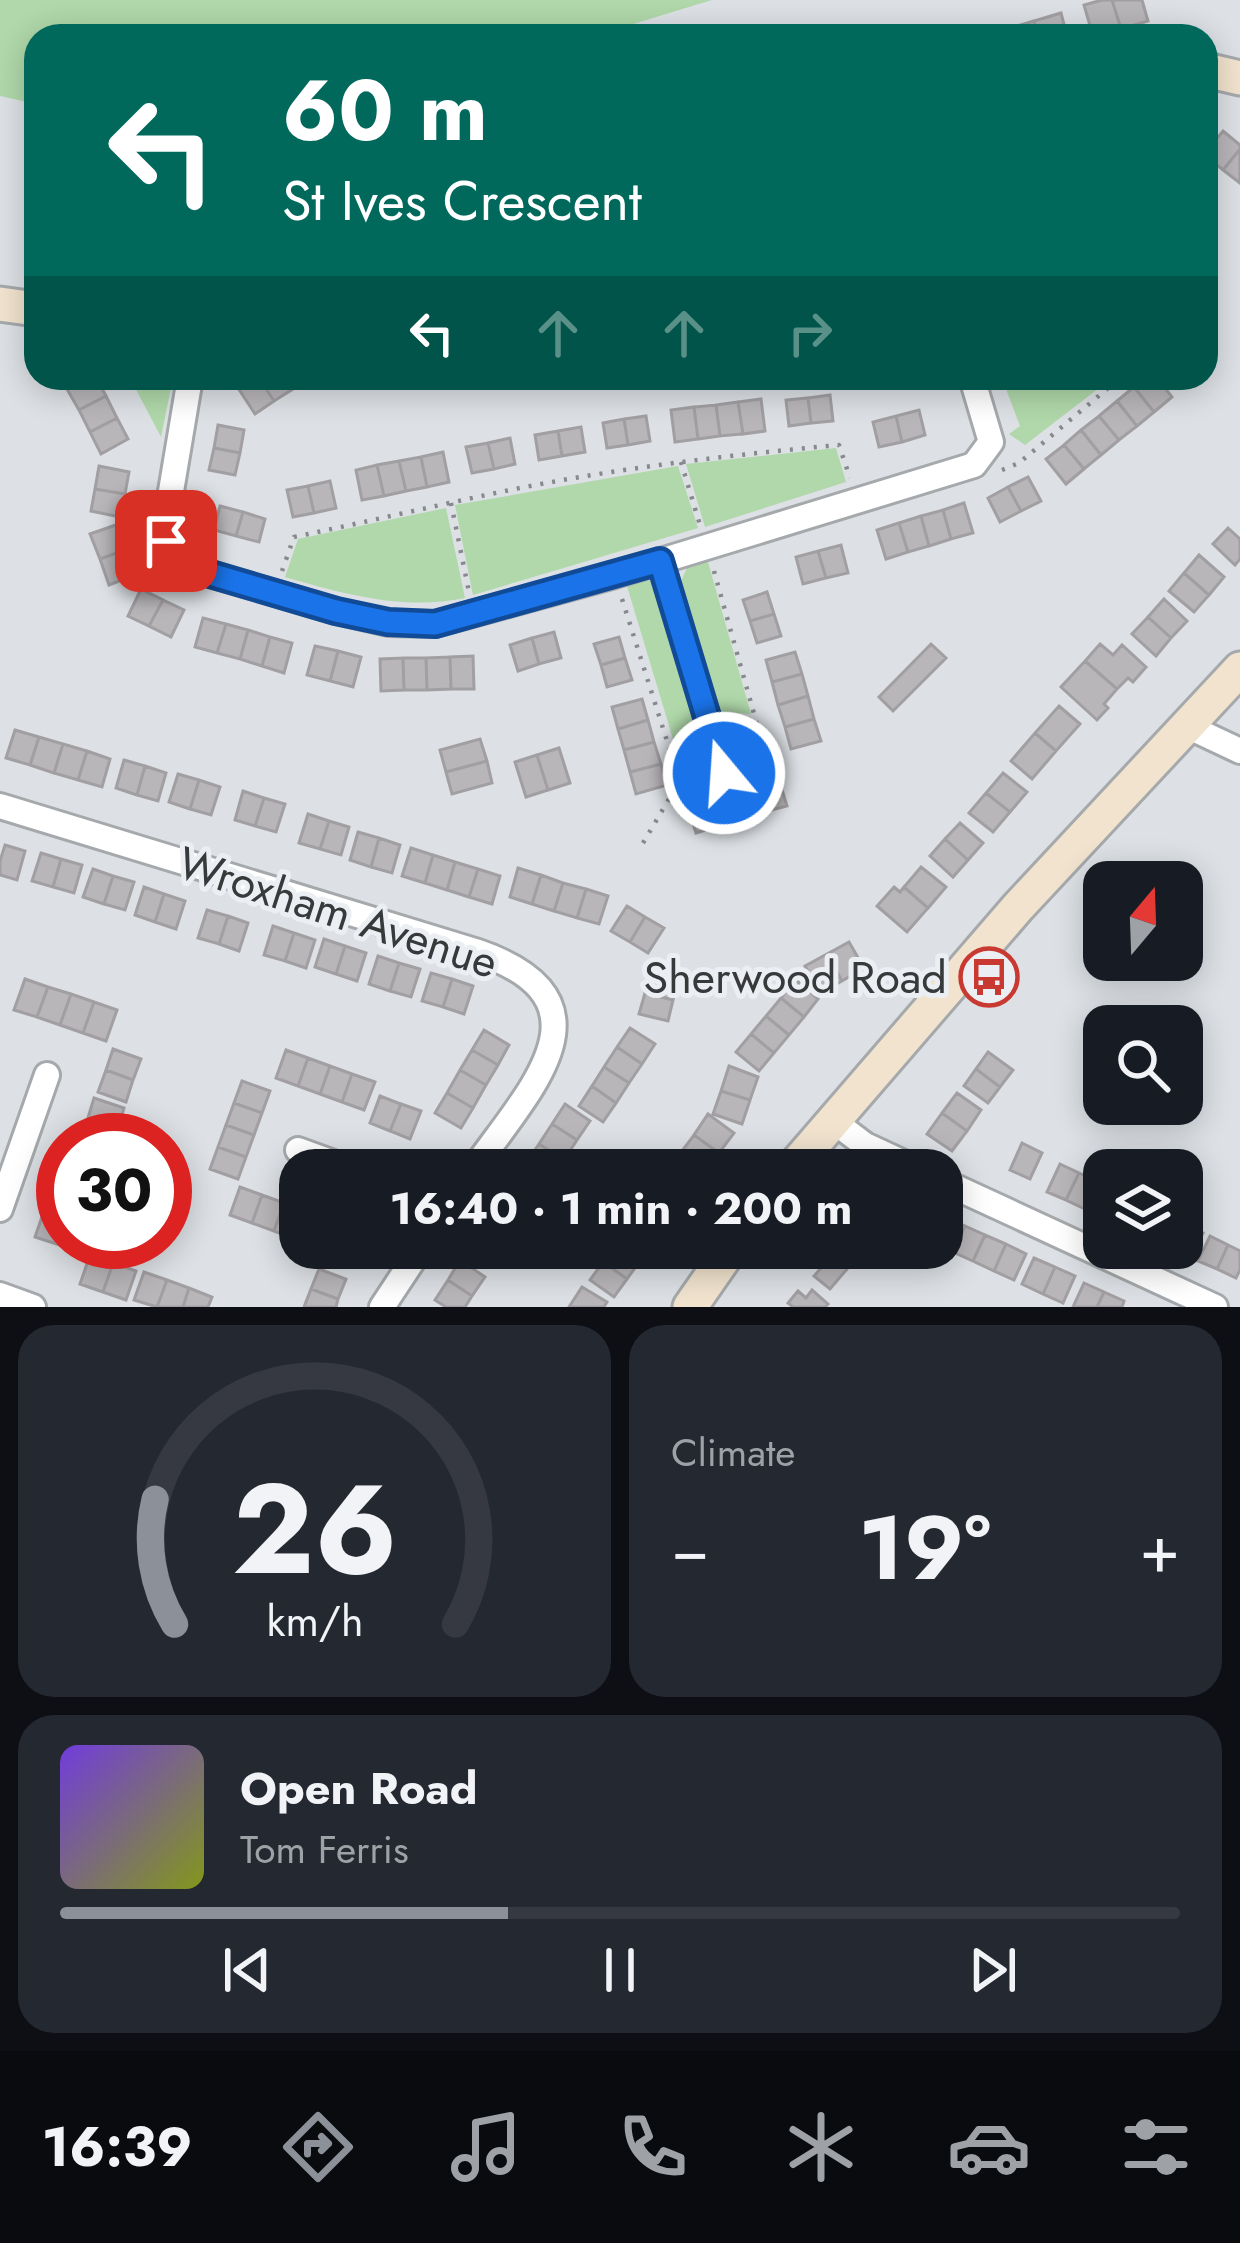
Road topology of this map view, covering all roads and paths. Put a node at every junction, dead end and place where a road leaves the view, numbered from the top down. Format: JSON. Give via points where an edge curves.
{"nodes":[{"id":1,"x":188,"y":390,"type":"edge"},
{"id":2,"x":976,"y":390,"type":"edge"},
{"id":3,"x":1106,"y":390,"type":"edge"},
{"id":4,"x":681,"y":462,"type":"junction"},
{"id":5,"x":974,"y":465,"type":"junction"},
{"id":6,"x":857,"y":501,"type":"junction"},
{"id":7,"x":451,"y":503,"type":"junction"},
{"id":8,"x":707,"y":547,"type":"junction"},
{"id":9,"x":660,"y":561,"type":"junction"},
{"id":10,"x":274,"y":591,"type":"junction"},
{"id":11,"x":474,"y":614,"type":"junction"},
{"id":12,"x":1240,"y":670,"type":"edge"},
{"id":13,"x":1187,"y":726,"type":"junction"},
{"id":14,"x":711,"y":733,"type":"junction"},
{"id":15,"x":1240,"y":752,"type":"edge"},
{"id":16,"x":724,"y":773,"type":"dead end"},
{"id":17,"x":0,"y":806,"type":"edge"},
{"id":18,"x":643,"y":843,"type":"dead end"},
{"id":19,"x":47,"y":1075,"type":"dead end"},
{"id":20,"x":832,"y":1120,"type":"junction"},
{"id":21,"x":488,"y":1149,"type":"edge"},
{"id":22,"x":808,"y":1149,"type":"edge"},
{"id":23,"x":874,"y":1149,"type":"edge"},
{"id":24,"x":963,"y":1190,"type":"edge"},
{"id":25,"x":0,"y":1209,"type":"edge"},
{"id":26,"x":407,"y":1269,"type":"edge"},
{"id":27,"x":716,"y":1269,"type":"edge"},
{"id":28,"x":0,"y":1294,"type":"edge"},
{"id":29,"x":33,"y":1307,"type":"edge"},
{"id":30,"x":382,"y":1307,"type":"edge"},
{"id":31,"x":690,"y":1307,"type":"edge"},
{"id":32,"x":1215,"y":1307,"type":"edge"}],
"edges":[{"from":1,"to":10,"type":"street","via":[[166,541],[190,568]]},
{"from":2,"to":5,"type":"street","via":[[991,442]]},
{"from":3,"to":5,"type":"path","via":[[1019,463],[977,477]]},
{"from":4,"to":6,"type":"path","via":[[839,445]]},
{"from":4,"to":7,"type":"path"},
{"from":4,"to":8,"type":"path"},
{"from":5,"to":6,"type":"street"},
{"from":6,"to":8,"type":"street"},
{"from":7,"to":10,"type":"path","via":[[294,537]]},
{"from":7,"to":11,"type":"path"},
{"from":8,"to":9,"type":"street"},
{"from":9,"to":11,"type":"street"},
{"from":9,"to":14,"type":"street"},
{"from":10,"to":11,"type":"street","via":[[388,622],[435,624]]},
{"from":12,"to":13,"type":"main road"},
{"from":13,"to":15,"type":"street"},
{"from":13,"to":20,"type":"main road"},
{"from":14,"to":16,"type":"street"},
{"from":14,"to":18,"type":"path"},
{"from":17,"to":21,"type":"street","name":"Wroxham Avenue","via":[[475,951],[527,975],[547,998],[553,1043]]},
{"from":19,"to":25,"type":"street"},
{"from":20,"to":22,"type":"main road"},
{"from":20,"to":23,"type":"street"},
{"from":24,"to":32,"type":"street"},
{"from":26,"to":30,"type":"street"},
{"from":27,"to":31,"type":"main road"},
{"from":28,"to":29,"type":"street"}]}
